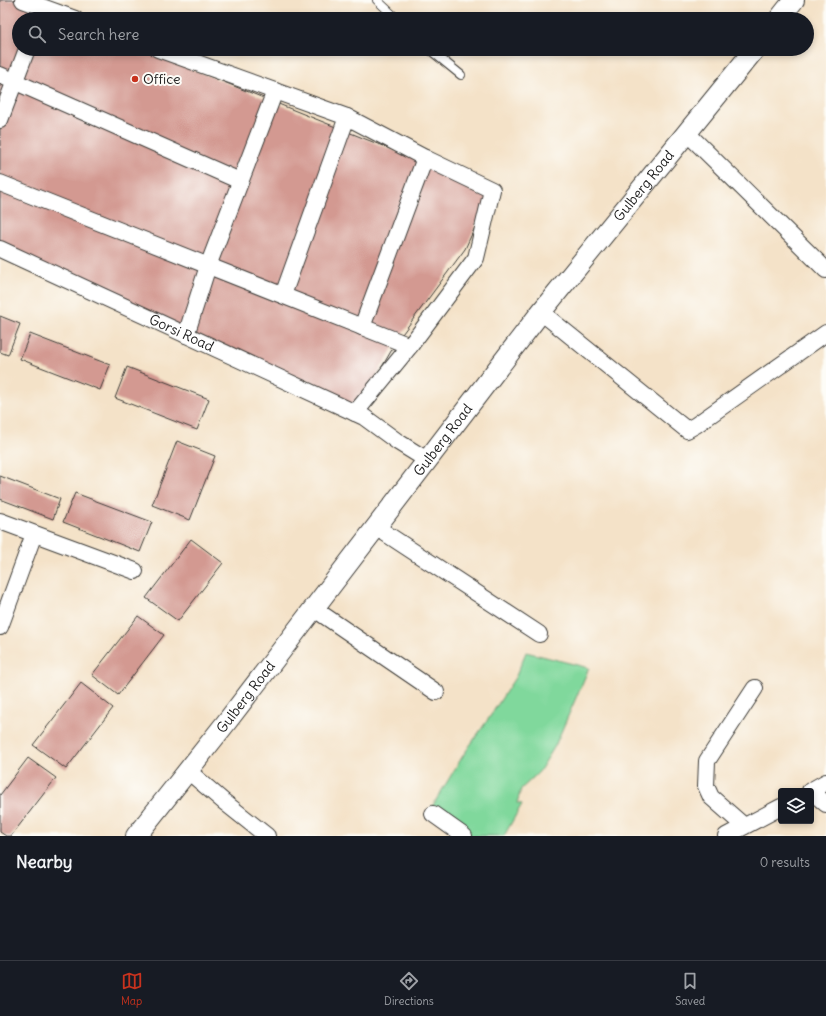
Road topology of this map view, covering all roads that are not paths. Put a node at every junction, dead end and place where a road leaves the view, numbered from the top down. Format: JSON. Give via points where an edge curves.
{"nodes":[{"id":1,"x":23,"y":0,"type":"edge"},
{"id":2,"x":377,"y":0,"type":"edge"},
{"id":3,"x":794,"y":0,"type":"edge"},
{"id":4,"x":40,"y":12,"type":"edge"},
{"id":5,"x":390,"y":12,"type":"edge"},
{"id":6,"x":785,"y":12,"type":"edge"},
{"id":7,"x":22,"y":56,"type":"edge"},
{"id":8,"x":178,"y":56,"type":"edge"},
{"id":9,"x":438,"y":56,"type":"edge"},
{"id":10,"x":749,"y":56,"type":"edge"},
{"id":11,"x":461,"y":74,"type":"dead end"},
{"id":12,"x":7,"y":79,"type":"edge"},
{"id":13,"x":275,"y":91,"type":"junction"},
{"id":14,"x":347,"y":118,"type":"junction"},
{"id":15,"x":0,"y":120,"type":"edge"},
{"id":16,"x":687,"y":133,"type":"junction"},
{"id":17,"x":425,"y":158,"type":"junction"},
{"id":18,"x":240,"y":181,"type":"junction"},
{"id":19,"x":0,"y":183,"type":"edge"},
{"id":20,"x":0,"y":249,"type":"edge"},
{"id":21,"x":208,"y":266,"type":"junction"},
{"id":22,"x":826,"y":270,"type":"edge"},
{"id":23,"x":283,"y":295,"type":"junction"},
{"id":24,"x":541,"y":312,"type":"junction"},
{"id":25,"x":362,"y":327,"type":"junction"},
{"id":26,"x":826,"y":333,"type":"edge"},
{"id":27,"x":186,"y":335,"type":"junction"},
{"id":28,"x":410,"y":346,"type":"junction"},
{"id":29,"x":359,"y":415,"type":"junction"},
{"id":30,"x":427,"y":460,"type":"junction"},
{"id":31,"x":0,"y":521,"type":"edge"},
{"id":32,"x":376,"y":527,"type":"junction"},
{"id":33,"x":34,"y":534,"type":"junction"},
{"id":34,"x":135,"y":571,"type":"dead end"},
{"id":35,"x":313,"y":608,"type":"junction"},
{"id":36,"x":0,"y":627,"type":"edge"},
{"id":37,"x":540,"y":634,"type":"dead end"},
{"id":38,"x":755,"y":688,"type":"dead end"},
{"id":39,"x":436,"y":692,"type":"dead end"},
{"id":40,"x":187,"y":770,"type":"junction"},
{"id":41,"x":826,"y":782,"type":"edge"},
{"id":42,"x":814,"y":789,"type":"edge"},
{"id":43,"x":814,"y":794,"type":"edge"},
{"id":44,"x":826,"y":804,"type":"edge"},
{"id":45,"x":778,"y":809,"type":"edge"},
{"id":46,"x":433,"y":814,"type":"dead end"},
{"id":47,"x":744,"y":826,"type":"junction"},
{"id":48,"x":136,"y":836,"type":"edge"},
{"id":49,"x":267,"y":836,"type":"edge"},
{"id":50,"x":464,"y":836,"type":"edge"},
{"id":51,"x":726,"y":836,"type":"edge"}],
"edges":[{"from":1,"to":4,"type":"street"},
{"from":2,"to":5,"type":"lane"},
{"from":3,"to":6,"type":"street"},
{"from":7,"to":12,"type":"street"},
{"from":8,"to":13,"type":"street"},
{"from":9,"to":11,"type":"lane"},
{"from":10,"to":16,"type":"street","name":"Gulberg Road"},
{"from":12,"to":15,"type":"street"},
{"from":12,"to":18,"type":"street"},
{"from":13,"to":14,"type":"street"},
{"from":13,"to":18,"type":"street"},
{"from":14,"to":17,"type":"street"},
{"from":14,"to":23,"type":"street"},
{"from":16,"to":22,"type":"street"},
{"from":16,"to":24,"type":"street","name":"Gulberg Road"},
{"from":17,"to":25,"type":"street"},
{"from":17,"to":28,"type":"street","via":[[492,190],[476,258]]},
{"from":18,"to":21,"type":"street"},
{"from":19,"to":21,"type":"street"},
{"from":20,"to":27,"type":"street","name":"Gorsi Road"},
{"from":21,"to":23,"type":"street"},
{"from":21,"to":27,"type":"street"},
{"from":23,"to":25,"type":"street"},
{"from":24,"to":26,"type":"street","via":[[687,430]]},
{"from":24,"to":30,"type":"street","name":"Gulberg Road"},
{"from":25,"to":28,"type":"street"},
{"from":27,"to":29,"type":"street","name":"Gorsi Road"},
{"from":28,"to":29,"type":"street"},
{"from":29,"to":30,"type":"street","name":"Gorsi Road"},
{"from":30,"to":32,"type":"street","name":"Gulberg Road"},
{"from":31,"to":33,"type":"street"},
{"from":32,"to":35,"type":"street","name":"Gulberg Road"},
{"from":32,"to":37,"type":"street"},
{"from":33,"to":34,"type":"street"},
{"from":33,"to":36,"type":"street"},
{"from":35,"to":39,"type":"street"},
{"from":35,"to":40,"type":"street","name":"Gulberg Road"},
{"from":38,"to":47,"type":"street","via":[[707,761],[706,786],[711,797]]},
{"from":40,"to":48,"type":"street","name":"Gulberg Road"},
{"from":40,"to":49,"type":"street"},
{"from":41,"to":42,"type":"street"},
{"from":43,"to":44,"type":"street"},
{"from":45,"to":47,"type":"street"},
{"from":46,"to":50,"type":"street"},
{"from":47,"to":51,"type":"street"}]}
